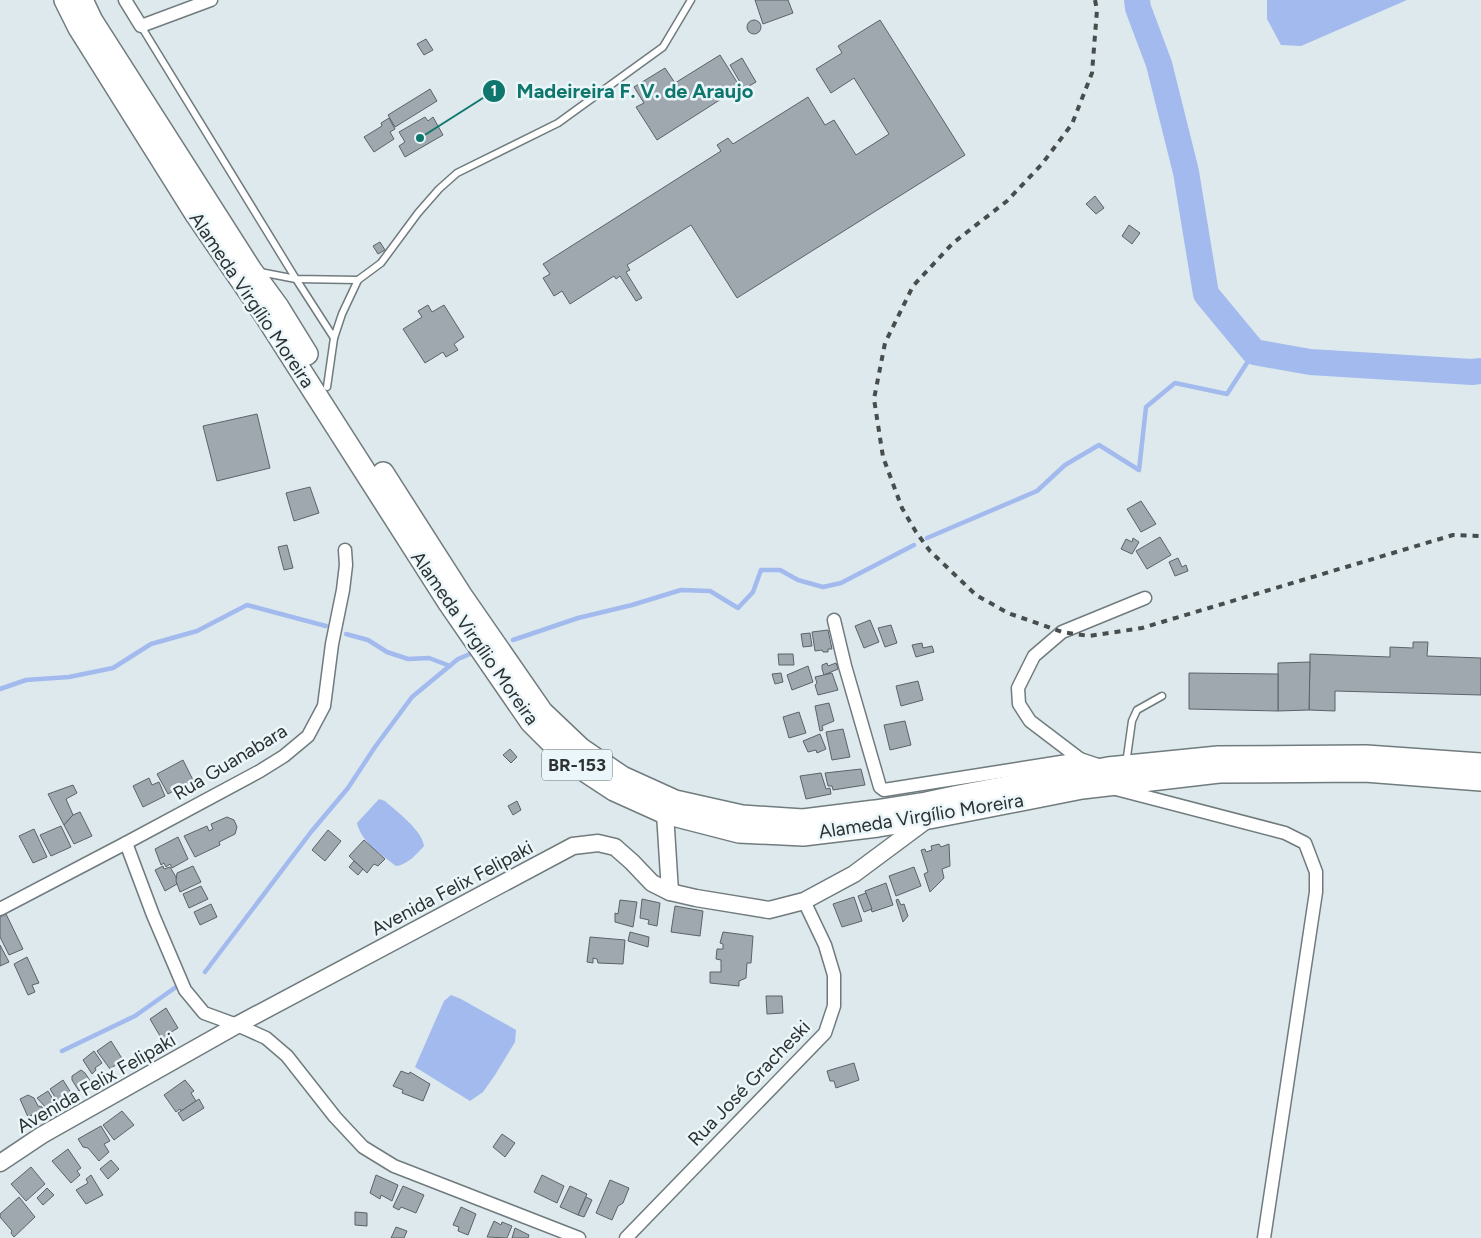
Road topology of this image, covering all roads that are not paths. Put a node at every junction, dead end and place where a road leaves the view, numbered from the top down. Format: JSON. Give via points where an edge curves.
{"nodes":[{"id":1,"x":64,"y":0,"type":"edge"},
{"id":2,"x":82,"y":0,"type":"edge"},
{"id":3,"x":125,"y":0,"type":"edge"},
{"id":4,"x":211,"y":0,"type":"edge"},
{"id":5,"x":691,"y":0,"type":"edge"},
{"id":6,"x":141,"y":26,"type":"junction"},
{"id":7,"x":251,"y":270,"type":"junction"},
{"id":8,"x":296,"y":279,"type":"junction"},
{"id":9,"x":358,"y":280,"type":"junction"},
{"id":10,"x":334,"y":338,"type":"junction"},
{"id":11,"x":327,"y":387,"type":"junction"},
{"id":12,"x":345,"y":550,"type":"dead end"},
{"id":13,"x":1144,"y":598,"type":"dead end"},
{"id":14,"x":834,"y":620,"type":"dead end"},
{"id":15,"x":1162,"y":696,"type":"dead end"},
{"id":16,"x":1080,"y":759,"type":"junction"},
{"id":17,"x":1481,"y":764,"type":"edge"},
{"id":18,"x":1112,"y":773,"type":"junction"},
{"id":19,"x":1481,"y":780,"type":"edge"},
{"id":20,"x":665,"y":813,"type":"junction"},
{"id":21,"x":929,"y":818,"type":"junction"},
{"id":22,"x":126,"y":844,"type":"junction"},
{"id":23,"x":670,"y":892,"type":"junction"},
{"id":24,"x":804,"y":901,"type":"junction"},
{"id":25,"x":0,"y":909,"type":"edge"},
{"id":26,"x":237,"y":1024,"type":"junction"},
{"id":27,"x":0,"y":1163,"type":"edge"},
{"id":28,"x":579,"y":1238,"type":"edge"},
{"id":29,"x":626,"y":1238,"type":"edge"},
{"id":30,"x":1264,"y":1238,"type":"edge"}],
"edges":[{"from":1,"to":20,"type":"highway","name":"Alameda Virgílio Moreira","number":"BR-153","via":[[195,213],[265,315],[449,603],[531,722],[570,761],[614,790]]},
{"from":2,"to":7,"type":"highway","name":"Alameda Virgílio Moreira","number":"BR-153","via":[[92,21]]},
{"from":3,"to":6,"type":"street"},
{"from":4,"to":6,"type":"street"},
{"from":5,"to":9,"type":"lane","via":[[663,47],[558,123],[457,173],[428,201],[381,263]]},
{"from":6,"to":8,"type":"lane"},
{"from":7,"to":8,"type":"lane"},
{"from":7,"to":11,"type":"highway","name":"Alameda Virgílio Moreira","number":"BR-153"},
{"from":8,"to":9,"type":"lane"},
{"from":8,"to":10,"type":"lane"},
{"from":9,"to":10,"type":"lane"},
{"from":10,"to":11,"type":"lane"},
{"from":11,"to":18,"type":"highway","name":"Alameda Virgílio Moreira","number":"BR-153","via":[[461,595],[542,712],[581,749],[622,776],[675,801],[742,816],[803,820]]},
{"from":12,"to":22,"type":"street","name":"Rua Guanabara","via":[[343,590],[324,706],[308,736],[260,771]]},
{"from":13,"to":16,"type":"street","via":[[1062,632],[1034,656],[1018,688],[1019,704],[1030,721]]},
{"from":14,"to":16,"type":"street","via":[[877,778],[884,790]]},
{"from":15,"to":18,"type":"lane","via":[[1137,710]]},
{"from":16,"to":18,"type":"street"},
{"from":17,"to":18,"type":"highway","name":"Alameda Virgílio Moreira","number":"BR-153","via":[[1366,756],[1218,757]]},
{"from":18,"to":19,"type":"highway","name":"Alameda Virgílio Moreira","number":"BR-153","via":[[1365,771]]},
{"from":18,"to":21,"type":"highway","name":"Alameda Virgílio Moreira","number":"BR-153","via":[[1082,788]]},
{"from":18,"to":30,"type":"street","via":[[1285,833],[1304,843],[1316,872],[1316,892]]},
{"from":20,"to":21,"type":"highway","name":"Alameda Virgílio Moreira","number":"BR-153","via":[[739,832],[803,835]]},
{"from":20,"to":23,"type":"street"},
{"from":21,"to":24,"type":"street","name":"Avenida Felix Felipaki","via":[[854,874]]},
{"from":22,"to":25,"type":"street","name":"Rua Guanabara"},
{"from":22,"to":26,"type":"street","via":[[185,990],[204,1013]]},
{"from":23,"to":24,"type":"street","name":"Avenida Felix Felipaki","via":[[768,910]]},
{"from":23,"to":26,"type":"street","name":"Avenida Felix Felipaki","via":[[652,883],[615,847],[598,843],[572,846]]},
{"from":24,"to":29,"type":"street","name":"Rua José Gracheski","via":[[825,944],[834,975],[834,1006],[825,1033]]},
{"from":26,"to":27,"type":"street","name":"Avenida Felix Felipaki","via":[[42,1135]]},
{"from":26,"to":28,"type":"street","via":[[266,1038],[287,1056],[362,1148],[394,1166]]}]}
